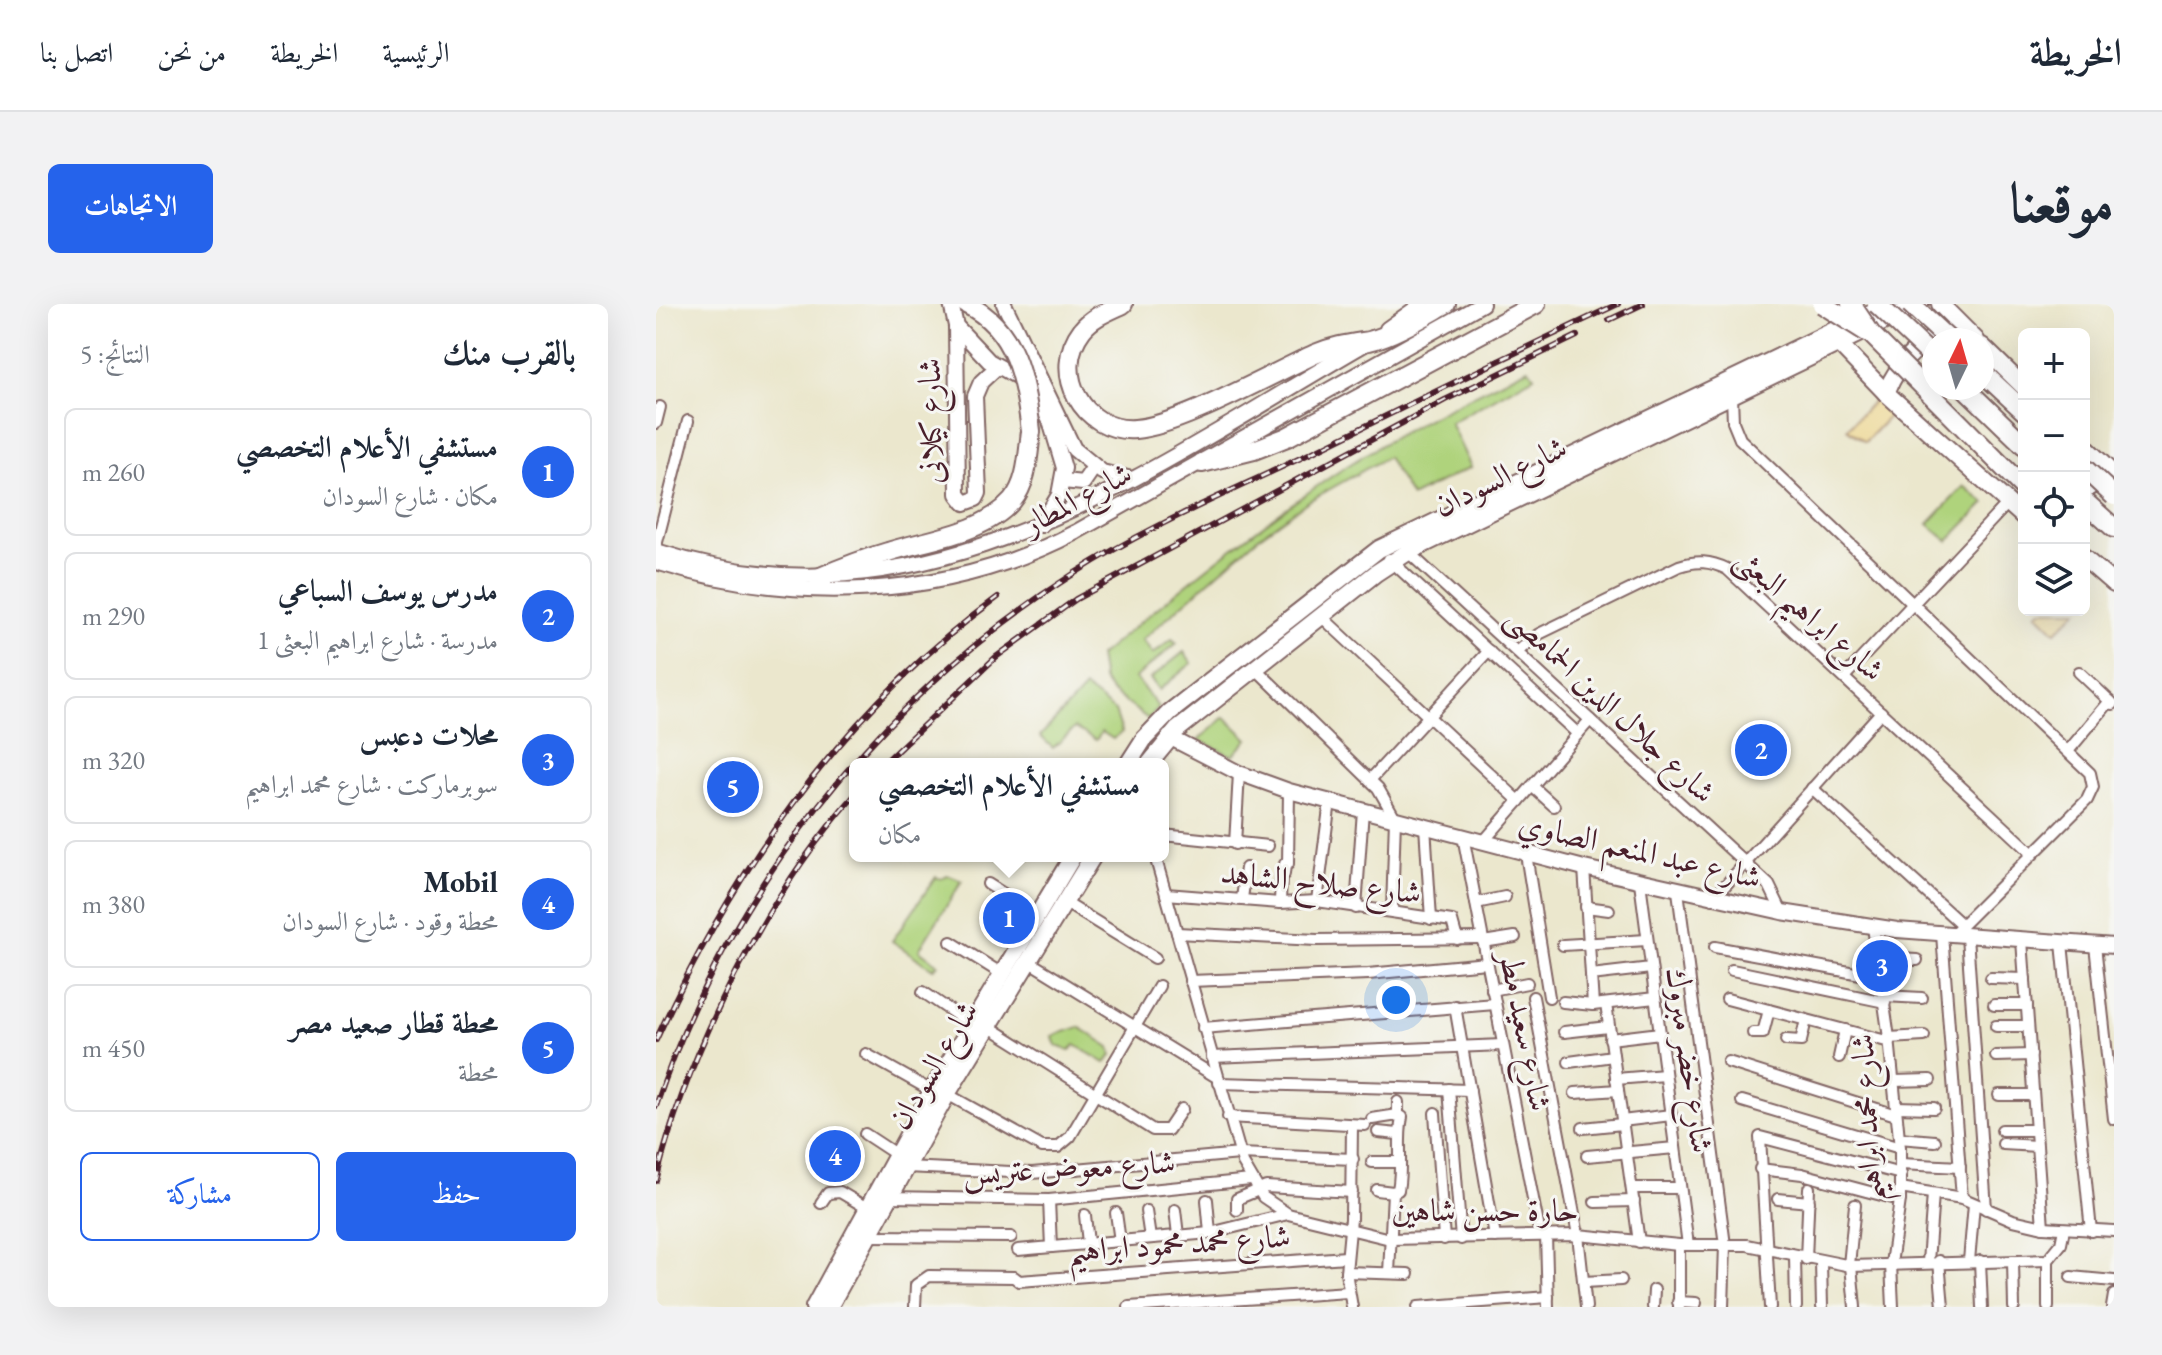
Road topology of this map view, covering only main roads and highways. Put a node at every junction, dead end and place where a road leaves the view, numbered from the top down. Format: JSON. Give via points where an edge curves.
{"nodes":[{"id":1,"x":966,"y":304,"type":"edge"},
{"id":2,"x":1123,"y":304,"type":"edge"},
{"id":3,"x":1446,"y":304,"type":"edge"},
{"id":4,"x":1536,"y":304,"type":"edge"},
{"id":5,"x":1822,"y":304,"type":"edge"},
{"id":6,"x":1851,"y":304,"type":"edge"},
{"id":7,"x":1877,"y":304,"type":"edge"},
{"id":8,"x":1889,"y":304,"type":"edge"},
{"id":9,"x":1910,"y":304,"type":"edge"},
{"id":10,"x":1920,"y":304,"type":"edge"},
{"id":11,"x":1940,"y":304,"type":"edge"},
{"id":12,"x":1947,"y":328,"type":"edge"},
{"id":13,"x":1952,"y":328,"type":"edge"},
{"id":14,"x":1871,"y":334,"type":"junction"},
{"id":15,"x":1834,"y":339,"type":"junction"},
{"id":16,"x":1922,"y":344,"type":"edge"},
{"id":17,"x":1922,"y":347,"type":"edge"},
{"id":18,"x":1994,"y":358,"type":"edge"},
{"id":19,"x":2018,"y":381,"type":"edge"},
{"id":20,"x":1994,"y":383,"type":"edge"},
{"id":21,"x":1886,"y":393,"type":"junction"},
{"id":22,"x":1977,"y":400,"type":"edge"},
{"id":23,"x":2018,"y":405,"type":"edge"},
{"id":24,"x":2018,"y":439,"type":"edge"},
{"id":25,"x":2090,"y":452,"type":"edge"},
{"id":26,"x":1202,"y":463,"type":"road end"},
{"id":27,"x":2088,"y":472,"type":"edge"},
{"id":28,"x":2113,"y":474,"type":"edge"},
{"id":29,"x":2018,"y":482,"type":"edge"},
{"id":30,"x":2090,"y":486,"type":"edge"},
{"id":31,"x":2114,"y":496,"type":"edge"},
{"id":32,"x":2090,"y":506,"type":"edge"},
{"id":33,"x":2018,"y":512,"type":"edge"},
{"id":34,"x":2114,"y":528,"type":"edge"},
{"id":35,"x":1402,"y":546,"type":"junction"},
{"id":36,"x":2090,"y":563,"type":"edge"},
{"id":37,"x":818,"y":578,"type":"road end"},
{"id":38,"x":2114,"y":584,"type":"edge"},
{"id":39,"x":1228,"y":667,"type":"junction"},
{"id":40,"x":1239,"y":681,"type":"junction"},
{"id":41,"x":1133,"y":758,"type":"edge"},
{"id":42,"x":1153,"y":758,"type":"edge"},
{"id":43,"x":1069,"y":862,"type":"edge"},
{"id":44,"x":1089,"y":862,"type":"edge"},
{"id":45,"x":939,"y":1093,"type":"junction"},
{"id":46,"x":901,"y":1161,"type":"junction"},
{"id":47,"x":814,"y":1307,"type":"edge"},
{"id":48,"x":829,"y":1307,"type":"edge"}],
"edges":[{"from":1,"to":37,"type":"highway","bridge":true,"via":[[988,318],[1008,342],[1026,390],[1031,431],[1024,480],[1012,500],[988,520]]},
{"from":2,"to":3,"type":"highway","via":[[1082,330],[1069,365],[1079,402],[1092,416],[1117,428],[1146,428],[1326,349],[1370,340]]},
{"from":4,"to":26,"type":"highway","via":[[1287,437]]},
{"from":5,"to":14,"type":"highway","bridge":true},
{"from":6,"to":14,"type":"highway","bridge":true},
{"from":7,"to":17,"type":"highway","bridge":true},
{"from":8,"to":15,"type":"main road","name":"شارع السودان"},
{"from":9,"to":12,"type":"highway","bridge":true},
{"from":10,"to":15,"type":"main road","name":"شارع السودان"},
{"from":11,"to":13,"type":"main road"},
{"from":14,"to":29,"type":"highway","bridge":true},
{"from":15,"to":21,"type":"main road"},
{"from":15,"to":35,"type":"main road","name":"شارع السودان"},
{"from":15,"to":35,"type":"main road","name":"شارع السودان","via":[[1732,396]]},
{"from":16,"to":21,"type":"main road","via":[[1909,354]]},
{"from":18,"to":19,"type":"main road"},
{"from":20,"to":23,"type":"highway"},
{"from":21,"to":33,"type":"main road"},
{"from":22,"to":24,"type":"highway"},
{"from":25,"to":28,"type":"main road"},
{"from":27,"to":31,"type":"highway","bridge":true},
{"from":28,"to":30,"type":"highway"},
{"from":32,"to":34,"type":"highway"},
{"from":35,"to":39,"type":"main road","name":"شارع السودان","via":[[1379,549]]},
{"from":35,"to":40,"type":"main road","name":"شارع السودان","via":[[1392,562]]},
{"from":36,"to":38,"type":"main road"},
{"from":39,"to":40,"type":"main road"},
{"from":39,"to":41,"type":"main road","name":"شارع السودان","via":[[1162,720]]},
{"from":40,"to":42,"type":"main road","name":"شارع السودان","via":[[1169,737]]},
{"from":43,"to":45,"type":"main road","name":"شارع السودان","via":[[970,1024]]},
{"from":44,"to":45,"type":"main road","name":"شارع السودان","via":[[988,1026]]},
{"from":45,"to":46,"type":"main road","name":"شارع السودان"},
{"from":46,"to":47,"type":"main road","name":"شارع السودان","via":[[867,1208]]},
{"from":46,"to":48,"type":"main road","name":"شارع السودان","via":[[889,1197]]}]}
